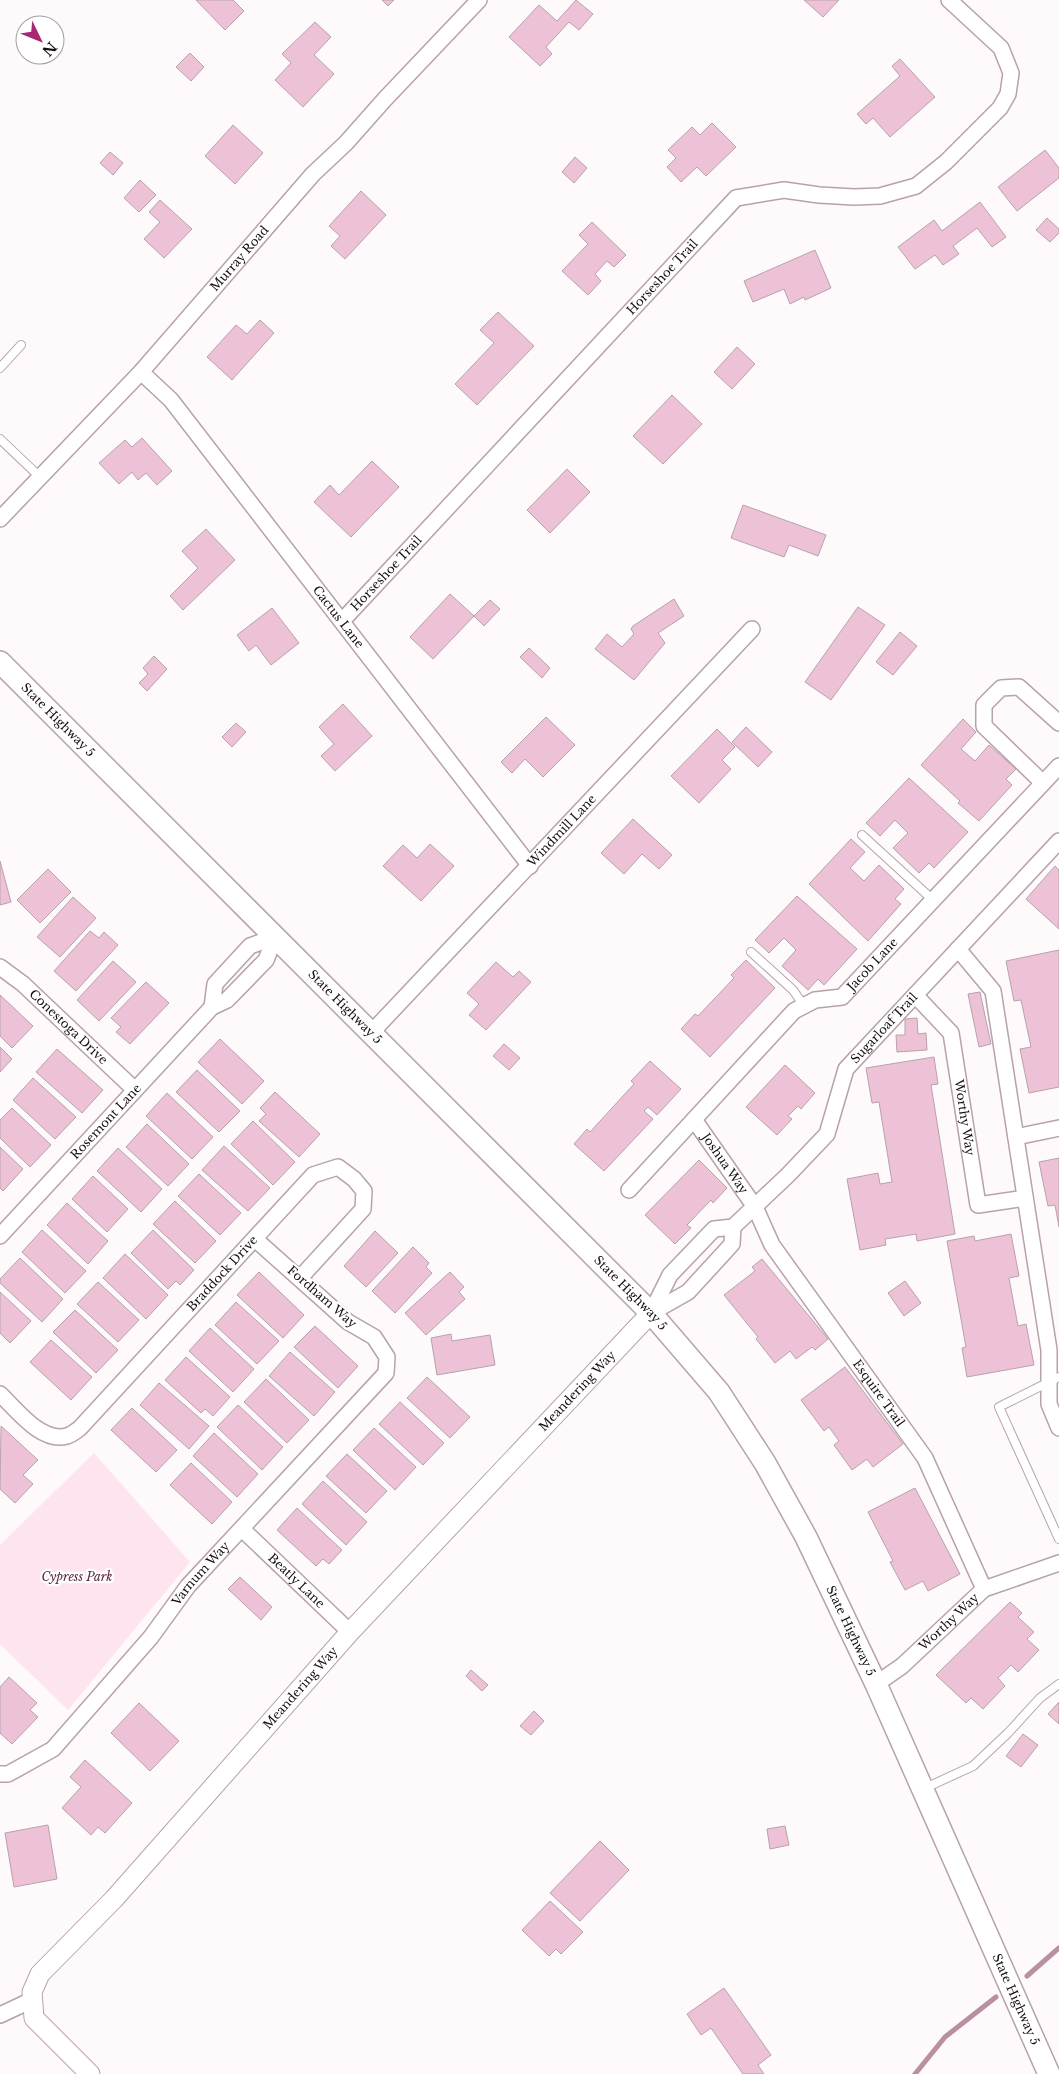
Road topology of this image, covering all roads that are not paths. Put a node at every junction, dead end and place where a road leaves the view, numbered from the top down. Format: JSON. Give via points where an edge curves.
{"nodes":[{"id":1,"x":479,"y":0,"type":"edge"},
{"id":2,"x":949,"y":0,"type":"edge"},
{"id":3,"x":21,"y":345,"type":"dead end"},
{"id":4,"x":0,"y":368,"type":"edge"},
{"id":5,"x":141,"y":372,"type":"junction"},
{"id":6,"x":0,"y":439,"type":"edge"},
{"id":7,"x":40,"y":477,"type":"junction"},
{"id":8,"x":0,"y":519,"type":"edge"},
{"id":9,"x":342,"y":621,"type":"junction"},
{"id":10,"x":752,"y":629,"type":"dead end"},
{"id":11,"x":0,"y":662,"type":"edge"},
{"id":12,"x":1059,"y":723,"type":"edge"},
{"id":13,"x":1059,"y":768,"type":"edge"},
{"id":14,"x":1043,"y":783,"type":"junction"},
{"id":15,"x":862,"y":835,"type":"dead end"},
{"id":16,"x":1059,"y":841,"type":"edge"},
{"id":17,"x":530,"y":866,"type":"junction"},
{"id":18,"x":933,"y":900,"type":"junction"},
{"id":19,"x":275,"y":938,"type":"junction"},
{"id":20,"x":958,"y":949,"type":"junction"},
{"id":21,"x":751,"y":952,"type":"dead end"},
{"id":22,"x":0,"y":967,"type":"edge"},
{"id":23,"x":914,"y":996,"type":"junction"},
{"id":24,"x":212,"y":1006,"type":"junction"},
{"id":25,"x":804,"y":1006,"type":"junction"},
{"id":26,"x":371,"y":1033,"type":"junction"},
{"id":27,"x":135,"y":1090,"type":"junction"},
{"id":28,"x":694,"y":1121,"type":"junction"},
{"id":29,"x":1059,"y":1128,"type":"edge"},
{"id":30,"x":1016,"y":1137,"type":"junction"},
{"id":31,"x":628,"y":1190,"type":"dead end"},
{"id":32,"x":1025,"y":1198,"type":"junction"},
{"id":33,"x":754,"y":1207,"type":"junction"},
{"id":34,"x":732,"y":1226,"type":"junction"},
{"id":35,"x":0,"y":1236,"type":"edge"},
{"id":36,"x":255,"y":1239,"type":"junction"},
{"id":37,"x":300,"y":1278,"type":"junction"},
{"id":38,"x":651,"y":1313,"type":"junction"},
{"id":39,"x":387,"y":1357,"type":"joint"},
{"id":40,"x":1054,"y":1379,"type":"edge"},
{"id":41,"x":0,"y":1394,"type":"edge"},
{"id":42,"x":1059,"y":1428,"type":"edge"},
{"id":43,"x":242,"y":1529,"type":"junction"},
{"id":44,"x":1059,"y":1538,"type":"edge"},
{"id":45,"x":1059,"y":1563,"type":"edge"},
{"id":46,"x":984,"y":1589,"type":"junction"},
{"id":47,"x":350,"y":1632,"type":"junction"},
{"id":48,"x":876,"y":1684,"type":"junction"},
{"id":49,"x":1059,"y":1684,"type":"edge"},
{"id":50,"x":0,"y":1774,"type":"edge"},
{"id":51,"x":921,"y":1790,"type":"junction"},
{"id":52,"x":32,"y":2000,"type":"junction"},
{"id":53,"x":0,"y":2015,"type":"edge"},
{"id":54,"x":90,"y":2074,"type":"edge"},
{"id":55,"x":1049,"y":2074,"type":"edge"}],
"edges":[{"from":1,"to":5,"type":"street","name":"Murray Road","via":[[313,174]]},
{"from":2,"to":9,"type":"street","name":"Horseshoe Trail","via":[[1001,48],[1011,73],[1008,94],[1000,108],[946,162],[916,186],[880,196],[819,195],[784,190],[736,198]]},
{"from":3,"to":4,"type":"lane"},
{"from":5,"to":7,"type":"street","name":"Murray Road"},
{"from":5,"to":9,"type":"street","name":"Cactus Lane","via":[[171,400]]},
{"from":6,"to":7,"type":"lane"},
{"from":7,"to":8,"type":"street","name":"Murray Road"},
{"from":9,"to":17,"type":"street","name":"Cactus Lane"},
{"from":10,"to":17,"type":"street","name":"Windmill Lane"},
{"from":11,"to":19,"type":"main road","name":"State Highway 5"},
{"from":12,"to":14,"type":"street","via":[[1019,687],[1001,688],[984,705],[984,726]]},
{"from":13,"to":14,"type":"street","name":"Jacob Lane"},
{"from":14,"to":18,"type":"street","name":"Jacob Lane"},
{"from":15,"to":18,"type":"lane"},
{"from":16,"to":20,"type":"street","name":"Sugarloaf Trail"},
{"from":17,"to":26,"type":"street","name":"Windmill Lane"},
{"from":18,"to":25,"type":"street","name":"Jacob Lane","via":[[842,997],[815,1000]]},
{"from":19,"to":24,"type":"street","name":"Rosemont Lane","via":[[266,960],[227,1000]]},
{"from":19,"to":24,"type":"street","via":[[250,946],[215,984]]},
{"from":19,"to":26,"type":"main road","name":"State Highway 5"},
{"from":20,"to":23,"type":"street","name":"Sugarloaf Trail"},
{"from":20,"to":30,"type":"street","via":[[993,991]]},
{"from":21,"to":25,"type":"lane","via":[[793,990]]},
{"from":22,"to":27,"type":"street","name":"Conestoga Drive","via":[[23,984]]},
{"from":23,"to":32,"type":"street","name":"Worthy Way","via":[[951,1033],[978,1205]]},
{"from":23,"to":33,"type":"street","name":"Sugarloaf Trail","via":[[846,1069],[827,1134]]},
{"from":24,"to":27,"type":"street","name":"Rosemont Lane"},
{"from":25,"to":28,"type":"street","name":"Jacob Lane","via":[[794,1011]]},
{"from":26,"to":38,"type":"main road","name":"State Highway 5"},
{"from":27,"to":35,"type":"street","name":"Rosemont Lane"},
{"from":28,"to":31,"type":"street","name":"Jacob Lane"},
{"from":28,"to":33,"type":"street","name":"Joshua Way"},
{"from":29,"to":30,"type":"street"},
{"from":30,"to":32,"type":"street"},
{"from":32,"to":40,"type":"street"},
{"from":33,"to":34,"type":"street","name":"Sugarloaf Trail"},
{"from":33,"to":46,"type":"street","name":"Esquire Trail","via":[[772,1245],[924,1458]]},
{"from":34,"to":38,"type":"street","name":"Sugarloaf Trail","via":[[714,1229],[670,1275]]},
{"from":34,"to":38,"type":"street","via":[[732,1244],[688,1292]]},
{"from":36,"to":37,"type":"street","name":"Fordham Way"},
{"from":36,"to":37,"type":"street","name":"Braddock Drive","via":[[313,1175],[338,1167],[354,1179],[364,1191],[363,1209]]},
{"from":36,"to":41,"type":"street","name":"Braddock Drive","via":[[80,1428],[68,1436],[52,1436],[37,1428]]},
{"from":37,"to":39,"type":"street","name":"Fordham Way","via":[[348,1322],[374,1337]]},
{"from":38,"to":47,"type":"street","name":"Meandering Way"},
{"from":38,"to":48,"type":"main road","name":"State Highway 5","via":[[719,1392],[765,1463],[806,1537]]},
{"from":39,"to":43,"type":"street","name":"Varnum Way","via":[[386,1373]]},
{"from":40,"to":42,"type":"street","via":[[1048,1404]]},
{"from":40,"to":44,"type":"lane","via":[[999,1407]]},
{"from":43,"to":47,"type":"street","name":"Beatly Lane"},
{"from":43,"to":50,"type":"street","name":"Varnum Way","via":[[188,1586],[151,1637],[53,1749],[8,1774]]},
{"from":45,"to":46,"type":"street","name":"Worthy Way"},
{"from":46,"to":48,"type":"street","name":"Worthy Way","via":[[915,1655]]},
{"from":47,"to":52,"type":"street","name":"Meandering Way","via":[[114,1899],[40,1974]]},
{"from":48,"to":51,"type":"main road","name":"State Highway 5"},
{"from":49,"to":51,"type":"lane","via":[[1040,1698],[972,1766]]},
{"from":51,"to":55,"type":"main road","name":"State Highway 5"},
{"from":52,"to":53,"type":"street"},
{"from":52,"to":54,"type":"street","via":[[34,2018],[41,2027]]}]}
